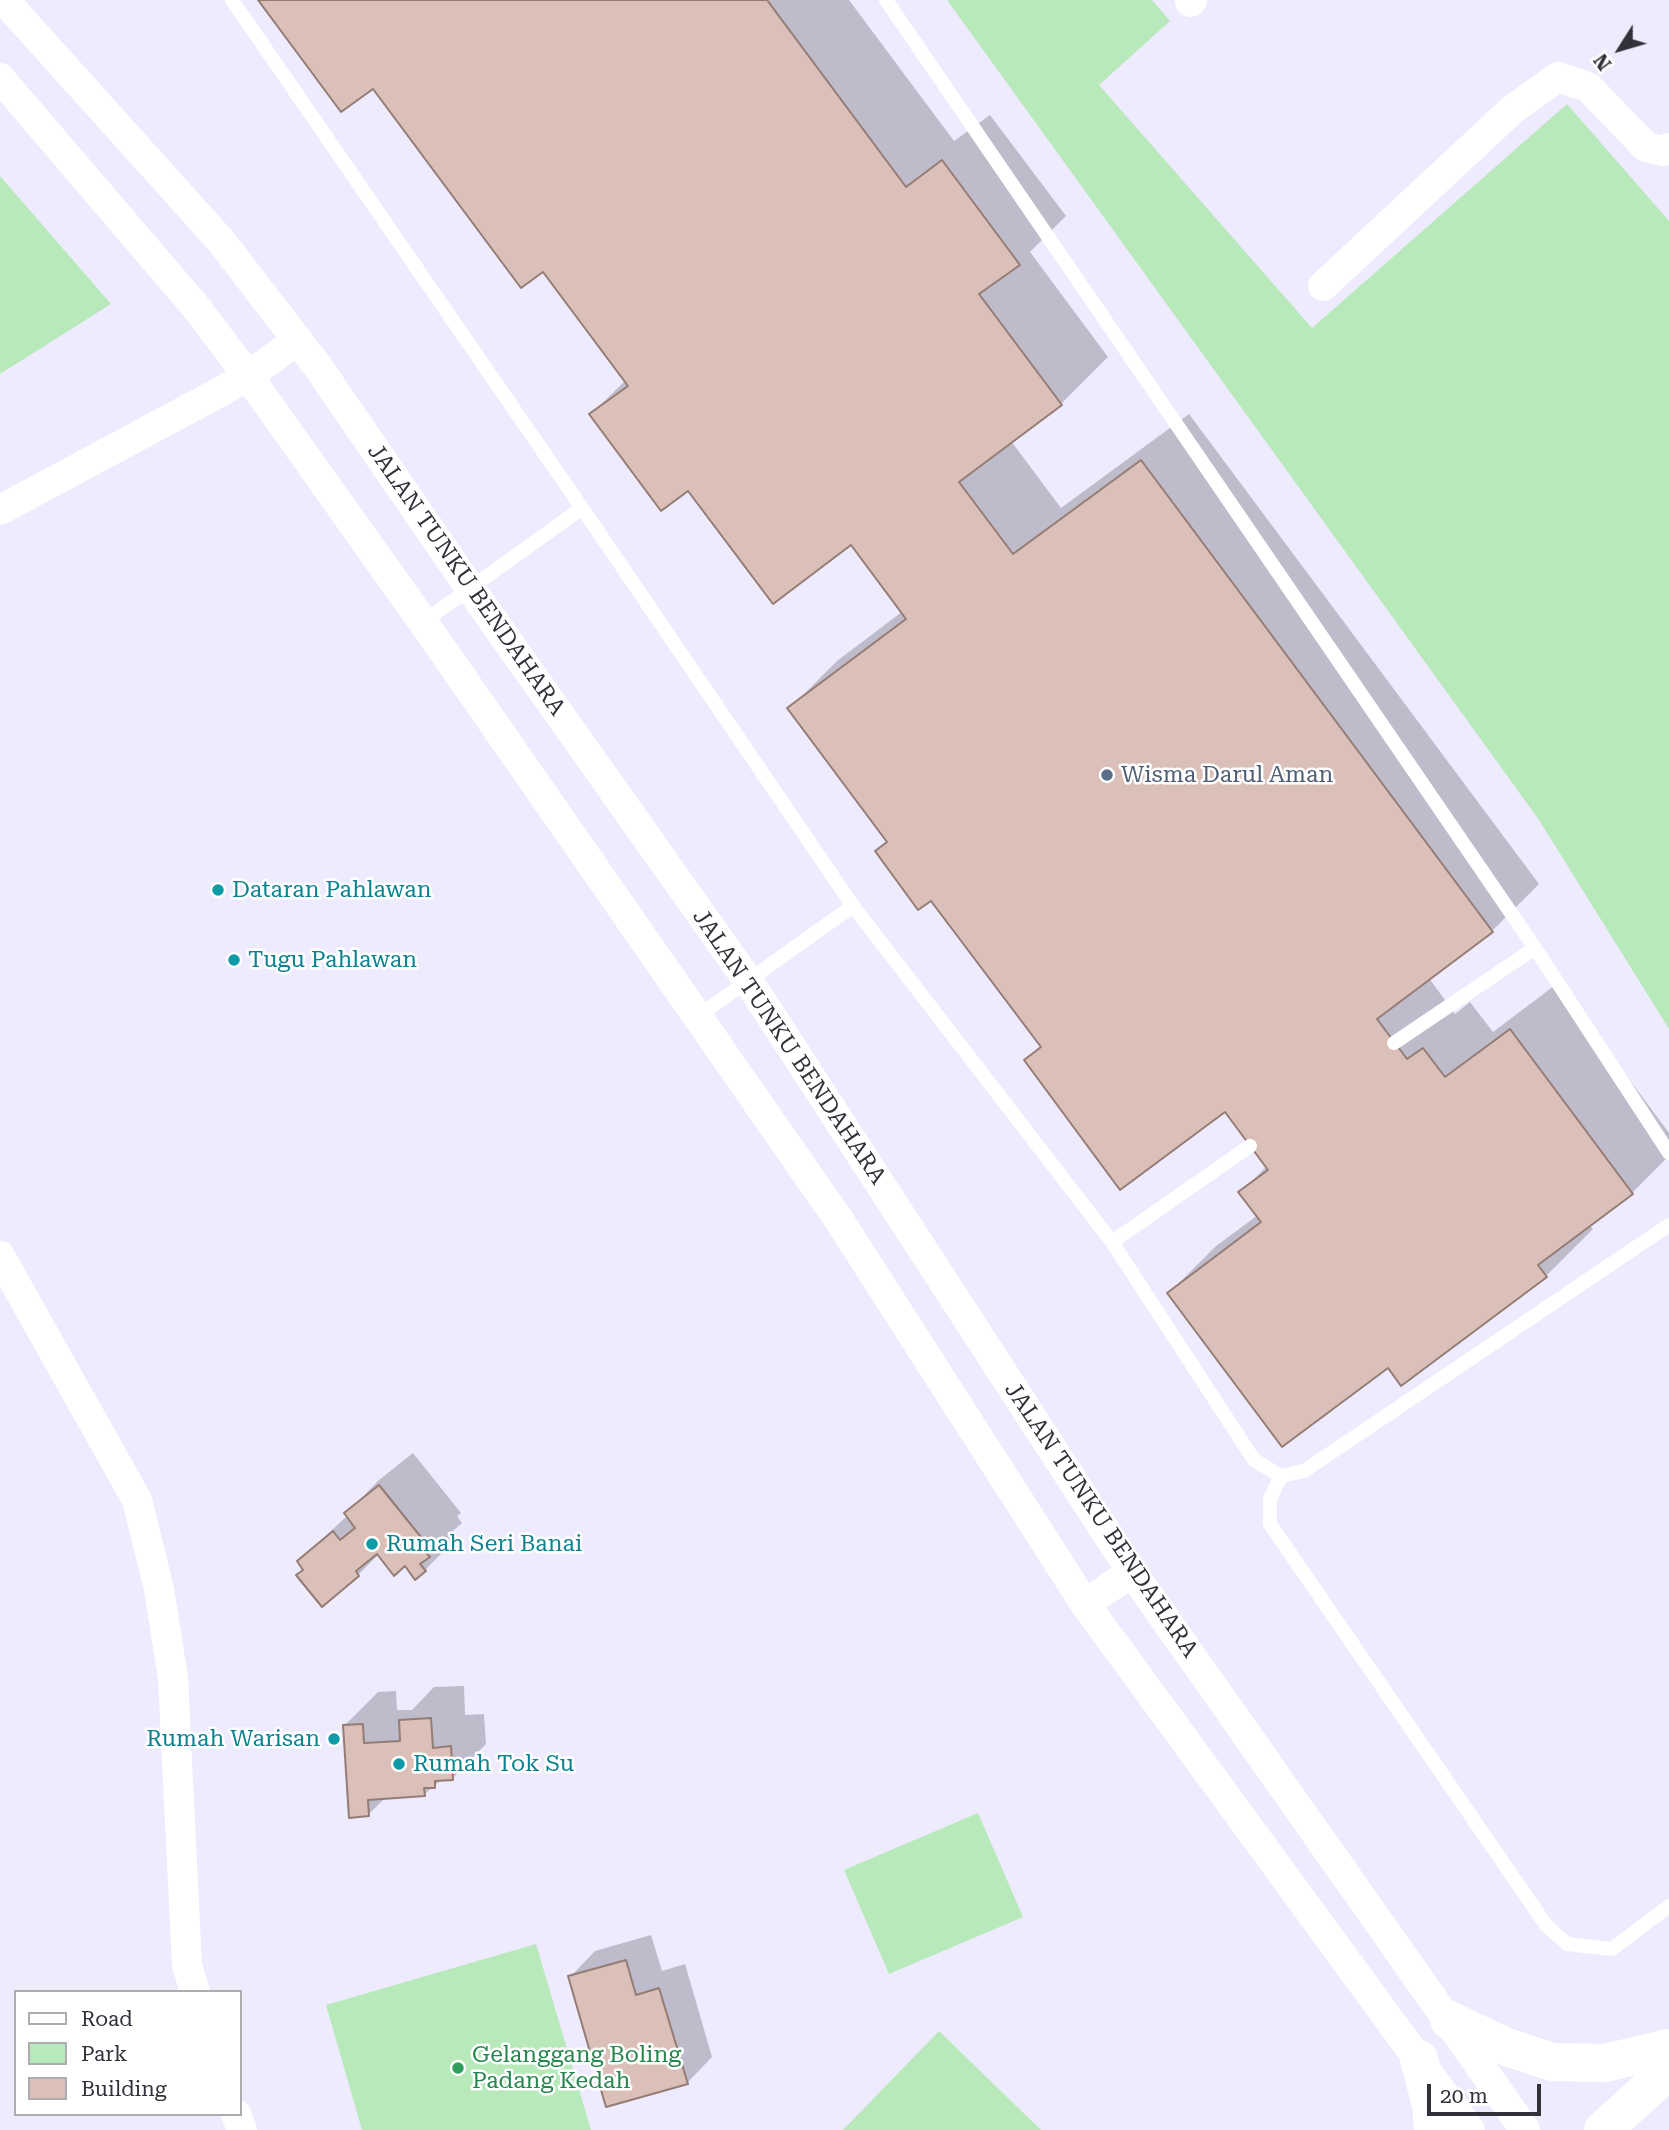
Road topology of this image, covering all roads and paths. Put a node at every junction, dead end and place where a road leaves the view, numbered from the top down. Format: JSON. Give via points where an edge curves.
{"nodes":[{"id":1,"x":4,"y":0,"type":"edge"},
{"id":2,"x":232,"y":0,"type":"edge"},
{"id":3,"x":886,"y":0,"type":"edge"},
{"id":4,"x":0,"y":78,"type":"edge"},
{"id":5,"x":1669,"y":148,"type":"edge"},
{"id":6,"x":1323,"y":286,"type":"dead end"},
{"id":7,"x":298,"y":340,"type":"junction"},
{"id":8,"x":248,"y":376,"type":"junction"},
{"id":9,"x":582,"y":508,"type":"junction"},
{"id":10,"x":0,"y":510,"type":"edge"},
{"id":11,"x":470,"y":587,"type":"junction"},
{"id":12,"x":423,"y":622,"type":"junction"},
{"id":13,"x":853,"y":906,"type":"junction"},
{"id":14,"x":1535,"y":948,"type":"junction"},
{"id":15,"x":749,"y":982,"type":"junction"},
{"id":16,"x":698,"y":1017,"type":"junction"},
{"id":17,"x":1394,"y":1043,"type":"dead end"},
{"id":18,"x":1250,"y":1146,"type":"dead end"},
{"id":19,"x":1669,"y":1153,"type":"edge"},
{"id":20,"x":1669,"y":1224,"type":"edge"},
{"id":21,"x":1112,"y":1242,"type":"junction"},
{"id":22,"x":0,"y":1256,"type":"edge"},
{"id":23,"x":1281,"y":1476,"type":"junction"},
{"id":24,"x":1132,"y":1572,"type":"junction"},
{"id":25,"x":1085,"y":1604,"type":"junction"},
{"id":26,"x":1669,"y":1906,"type":"edge"},
{"id":27,"x":194,"y":1990,"type":"edge"},
{"id":28,"x":1448,"y":2020,"type":"junction"},
{"id":29,"x":1669,"y":2048,"type":"edge"},
{"id":30,"x":1419,"y":2059,"type":"junction"},
{"id":31,"x":1669,"y":2070,"type":"edge"},
{"id":32,"x":1433,"y":2130,"type":"edge"},
{"id":33,"x":1470,"y":2130,"type":"edge"},
{"id":34,"x":1525,"y":2130,"type":"edge"},
{"id":35,"x":1603,"y":2130,"type":"edge"}],
"edges":[{"from":1,"to":7,"type":"street","name":"JALAN TUNKU BENDAHARA","via":[[221,241]]},
{"from":2,"to":9,"type":"lane"},
{"from":3,"to":14,"type":"lane"},
{"from":4,"to":8,"type":"street","via":[[195,306]]},
{"from":5,"to":6,"type":"street","via":[[1663,152],[1646,147],[1588,87],[1558,76],[1513,109]]},
{"from":7,"to":8,"type":"street"},
{"from":7,"to":11,"type":"street","name":"JALAN TUNKU BENDAHARA"},
{"from":8,"to":10,"type":"street"},
{"from":8,"to":12,"type":"street"},
{"from":9,"to":11,"type":"lane"},
{"from":9,"to":13,"type":"lane"},
{"from":11,"to":12,"type":"lane"},
{"from":11,"to":15,"type":"street","name":"JALAN TUNKU BENDAHARA"},
{"from":12,"to":16,"type":"street"},
{"from":13,"to":15,"type":"lane"},
{"from":13,"to":21,"type":"lane"},
{"from":14,"to":17,"type":"lane"},
{"from":14,"to":19,"type":"lane"},
{"from":15,"to":16,"type":"lane"},
{"from":15,"to":24,"type":"street","name":"JALAN TUNKU BENDAHARA"},
{"from":16,"to":25,"type":"street","via":[[839,1220]]},
{"from":18,"to":21,"type":"lane"},
{"from":20,"to":23,"type":"lane","via":[[1304,1471]]},
{"from":21,"to":23,"type":"lane","via":[[1254,1460]]},
{"from":22,"to":27,"type":"street","via":[[137,1500],[159,1589],[173,1678],[187,1965]]},
{"from":23,"to":26,"type":"lane","via":[[1270,1499],[1270,1524],[1546,1925],[1567,1944],[1612,1949]]},
{"from":24,"to":25,"type":"street"},
{"from":24,"to":28,"type":"street","name":"JALAN TUNKU BENDAHARA"},
{"from":25,"to":30,"type":"street"},
{"from":28,"to":29,"type":"highway","via":[[1552,2062],[1605,2063]]},
{"from":28,"to":34,"type":"street","name":"JALAN TUNKU BENDAHARA"},
{"from":30,"to":32,"type":"highway"},
{"from":30,"to":33,"type":"street"},
{"from":31,"to":35,"type":"highway"}]}
